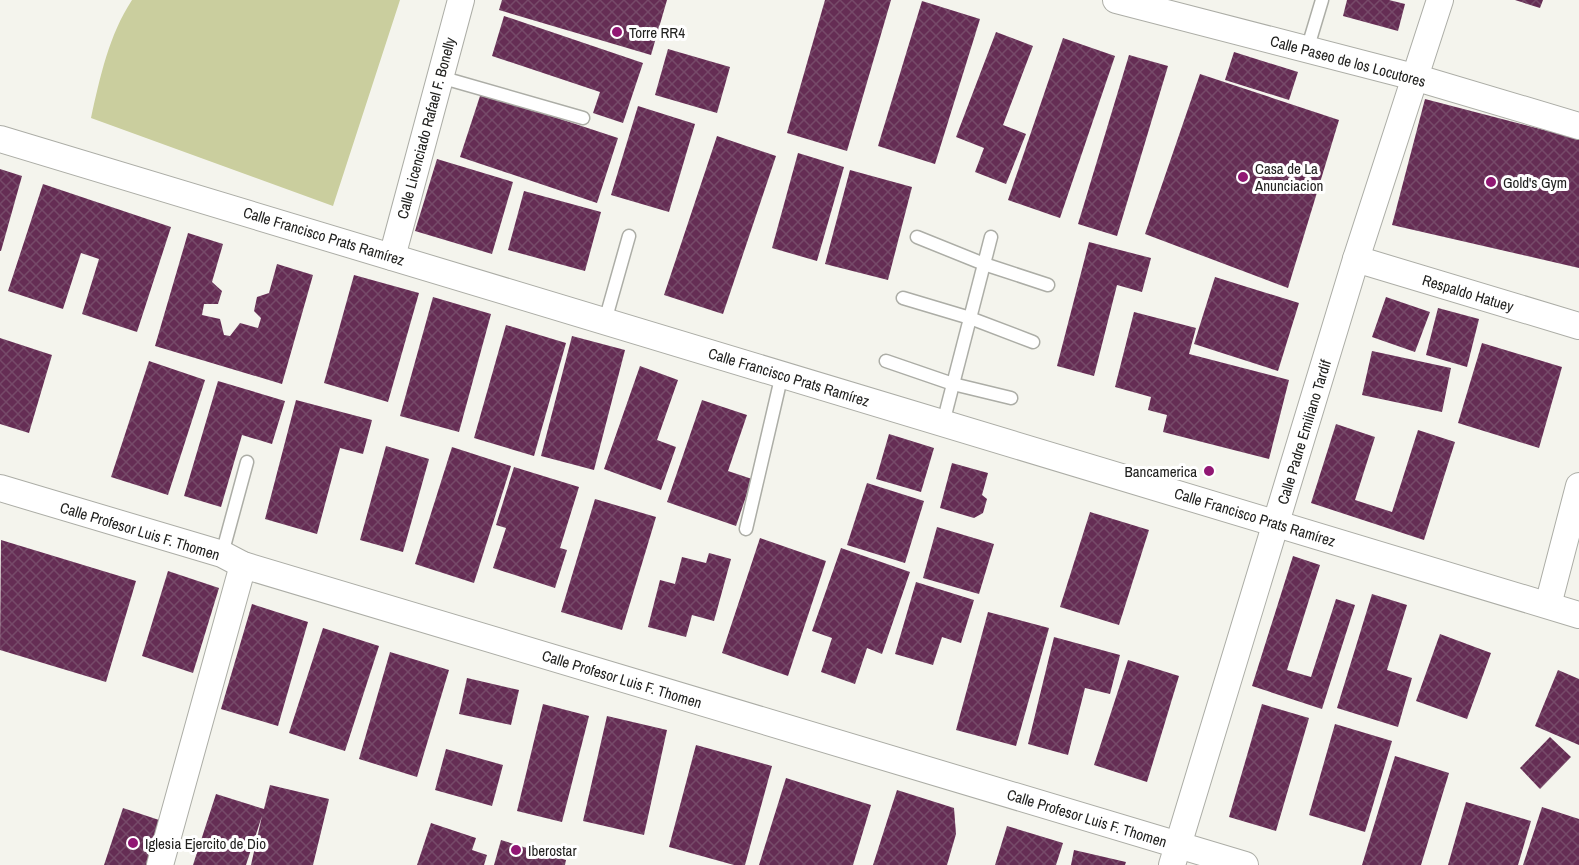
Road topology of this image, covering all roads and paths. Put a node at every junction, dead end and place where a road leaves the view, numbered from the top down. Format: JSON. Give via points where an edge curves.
{"nodes":[{"id":1,"x":460,"y":0,"type":"edge"},
{"id":2,"x":1116,"y":0,"type":"edge"},
{"id":3,"x":1322,"y":0,"type":"edge"},
{"id":4,"x":1440,"y":0,"type":"edge"},
{"id":5,"x":1307,"y":50,"type":"junction"},
{"id":6,"x":440,"y":77,"type":"junction"},
{"id":7,"x":1414,"y":77,"type":"junction"},
{"id":8,"x":584,"y":118,"type":"dead end"},
{"id":9,"x":1579,"y":126,"type":"edge"},
{"id":10,"x":0,"y":139,"type":"edge"},
{"id":11,"x":629,"y":236,"type":"dead end"},
{"id":12,"x":916,"y":237,"type":"dead end"},
{"id":13,"x":991,"y":237,"type":"dead end"},
{"id":14,"x":392,"y":257,"type":"junction"},
{"id":15,"x":1356,"y":260,"type":"junction"},
{"id":16,"x":984,"y":264,"type":"junction"},
{"id":17,"x":1048,"y":285,"type":"dead end"},
{"id":18,"x":903,"y":298,"type":"dead end"},
{"id":19,"x":970,"y":318,"type":"junction"},
{"id":20,"x":605,"y":321,"type":"junction"},
{"id":21,"x":1579,"y":326,"type":"edge"},
{"id":22,"x":1033,"y":342,"type":"dead end"},
{"id":23,"x":886,"y":361,"type":"dead end"},
{"id":24,"x":782,"y":375,"type":"junction"},
{"id":25,"x":953,"y":384,"type":"junction"},
{"id":26,"x":1011,"y":398,"type":"dead end"},
{"id":27,"x":943,"y":423,"type":"junction"},
{"id":28,"x":248,"y":462,"type":"dead end"},
{"id":29,"x":1579,"y":486,"type":"edge"},
{"id":30,"x":0,"y":488,"type":"edge"},
{"id":31,"x":1277,"y":524,"type":"junction"},
{"id":32,"x":746,"y":529,"type":"dead end"},
{"id":33,"x":233,"y":559,"type":"junction"},
{"id":34,"x":1548,"y":605,"type":"junction"},
{"id":35,"x":1579,"y":615,"type":"edge"},
{"id":36,"x":1175,"y":855,"type":"edge"},
{"id":37,"x":160,"y":865,"type":"edge"},
{"id":38,"x":1245,"y":865,"type":"edge"}],
"edges":[{"from":1,"to":6,"type":"street","name":"Calle Licenciado Rafael F. Bonelly"},
{"from":2,"to":5,"type":"street","name":"Calle Paseo de los Locutores"},
{"from":3,"to":5,"type":"lane"},
{"from":4,"to":7,"type":"street","name":"Calle Padre Emiliano Tardif"},
{"from":5,"to":7,"type":"street","name":"Calle Paseo de los Locutores"},
{"from":6,"to":8,"type":"lane"},
{"from":6,"to":14,"type":"street","name":"Calle Licenciado Rafael F. Bonelly"},
{"from":7,"to":9,"type":"street","name":"Calle Paseo de los Locutores"},
{"from":7,"to":15,"type":"street","name":"Calle Padre Emiliano Tardif"},
{"from":10,"to":14,"type":"street","name":"Calle Francisco Prats Ramírez"},
{"from":11,"to":20,"type":"lane"},
{"from":12,"to":16,"type":"lane"},
{"from":13,"to":16,"type":"lane"},
{"from":14,"to":20,"type":"street","name":"Calle Francisco Prats Ramírez"},
{"from":15,"to":21,"type":"street","name":"Respaldo Hatuey"},
{"from":15,"to":31,"type":"street","name":"Calle Padre Emiliano Tardif"},
{"from":16,"to":17,"type":"lane"},
{"from":16,"to":19,"type":"lane"},
{"from":18,"to":19,"type":"lane"},
{"from":19,"to":22,"type":"lane"},
{"from":19,"to":25,"type":"lane"},
{"from":20,"to":24,"type":"street","name":"Calle Francisco Prats Ramírez"},
{"from":23,"to":25,"type":"lane"},
{"from":24,"to":27,"type":"street","name":"Calle Francisco Prats Ramírez"},
{"from":24,"to":32,"type":"lane"},
{"from":25,"to":26,"type":"lane"},
{"from":25,"to":27,"type":"lane"},
{"from":27,"to":31,"type":"street","name":"Calle Francisco Prats Ramírez"},
{"from":28,"to":33,"type":"lane"},
{"from":29,"to":34,"type":"street"},
{"from":30,"to":33,"type":"street","name":"Calle Profesor Luis F. Thomen"},
{"from":31,"to":34,"type":"street","name":"Calle Francisco Prats Ramírez"},
{"from":31,"to":36,"type":"street","name":"Calle Padre Emiliano Tardif"},
{"from":33,"to":36,"type":"street","name":"Calle Profesor Luis F. Thomen"},
{"from":33,"to":37,"type":"street"},
{"from":34,"to":35,"type":"street","name":"Calle Francisco Prats Ramírez"},
{"from":36,"to":38,"type":"street","name":"Calle Profesor Luis F. Thomen"}]}
